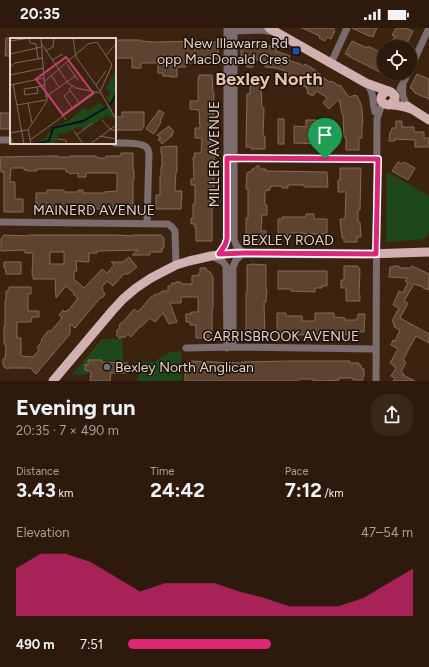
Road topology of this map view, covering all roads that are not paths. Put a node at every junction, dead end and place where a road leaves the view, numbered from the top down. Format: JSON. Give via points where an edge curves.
{"nodes":[{"id":1,"x":347,"y":28,"type":"edge"},
{"id":2,"x":429,"y":28,"type":"edge"},
{"id":3,"x":231,"y":29,"type":"edge"},
{"id":4,"x":273,"y":30,"type":"edge"},
{"id":5,"x":417,"y":54,"type":"edge"},
{"id":6,"x":331,"y":63,"type":"junction"},
{"id":7,"x":405,"y":80,"type":"edge"},
{"id":8,"x":366,"y":83,"type":"junction"},
{"id":9,"x":402,"y":86,"type":"junction"},
{"id":10,"x":393,"y":94,"type":"junction"},
{"id":11,"x":384,"y":101,"type":"junction"},
{"id":12,"x":410,"y":109,"type":"junction"},
{"id":13,"x":376,"y":116,"type":"junction"},
{"id":14,"x":429,"y":120,"type":"edge"},
{"id":15,"x":116,"y":143,"type":"edge"},
{"id":16,"x":231,"y":158,"type":"junction"},
{"id":17,"x":378,"y":159,"type":"junction"},
{"id":18,"x":0,"y":222,"type":"edge"},
{"id":19,"x":147,"y":223,"type":"junction"},
{"id":20,"x":429,"y":252,"type":"edge"},
{"id":21,"x":243,"y":253,"type":"junction"},
{"id":22,"x":376,"y":254,"type":"junction"},
{"id":23,"x":215,"y":255,"type":"junction"},
{"id":24,"x":176,"y":265,"type":"junction"},
{"id":25,"x":186,"y":348,"type":"dead end"},
{"id":26,"x":230,"y":348,"type":"junction"},
{"id":27,"x":375,"y":349,"type":"junction"},
{"id":28,"x":53,"y":381,"type":"edge"},
{"id":29,"x":376,"y":381,"type":"edge"}],
"edges":[{"from":1,"to":6,"type":"street"},
{"from":2,"to":5,"type":"street"},
{"from":3,"to":4,"type":"street"},
{"from":3,"to":16,"type":"street","name":"MILLER AVENUE"},
{"from":4,"to":6,"type":"main road"},
{"from":6,"to":8,"type":"main road"},
{"from":7,"to":9,"type":"street"},
{"from":8,"to":10,"type":"main road"},
{"from":8,"to":11,"type":"main road"},
{"from":8,"to":13,"type":"street","via":[[372,93]]},
{"from":9,"to":10,"type":"street"},
{"from":9,"to":12,"type":"street","via":[[403,98]]},
{"from":10,"to":11,"type":"main road","via":[[384,93]]},
{"from":10,"to":12,"type":"main road"},
{"from":11,"to":12,"type":"main road"},
{"from":11,"to":13,"type":"street"},
{"from":12,"to":14,"type":"main road"},
{"from":13,"to":17,"type":"street"},
{"from":15,"to":19,"type":"street","via":[[142,144],[148,148]]},
{"from":16,"to":17,"type":"street"},
{"from":16,"to":21,"type":"street","name":"MILLER AVENUE","via":[[234,239]]},
{"from":16,"to":23,"type":"street","name":"MILLER AVENUE","via":[[227,239]]},
{"from":17,"to":22,"type":"street"},
{"from":18,"to":19,"type":"street","name":"MAINERD AVENUE"},
{"from":19,"to":24,"type":"street","name":"MAINERD AVENUE","via":[[165,223],[172,227],[175,232]]},
{"from":20,"to":22,"type":"main road","name":"BEXLEY ROAD"},
{"from":21,"to":22,"type":"main road","name":"BEXLEY ROAD"},
{"from":21,"to":23,"type":"main road","name":"BEXLEY ROAD"},
{"from":21,"to":26,"type":"street","via":[[233,267]]},
{"from":22,"to":27,"type":"street"},
{"from":23,"to":24,"type":"main road","name":"BEXLEY ROAD"},
{"from":23,"to":26,"type":"street","via":[[226,266]]},
{"from":24,"to":28,"type":"main road","name":"BEXLEY ROAD","via":[[151,278],[123,299]]},
{"from":25,"to":26,"type":"street","name":"CARRISBROOK AVENUE"},
{"from":26,"to":27,"type":"street","name":"CARRISBROOK AVENUE"},
{"from":27,"to":29,"type":"street"}]}
